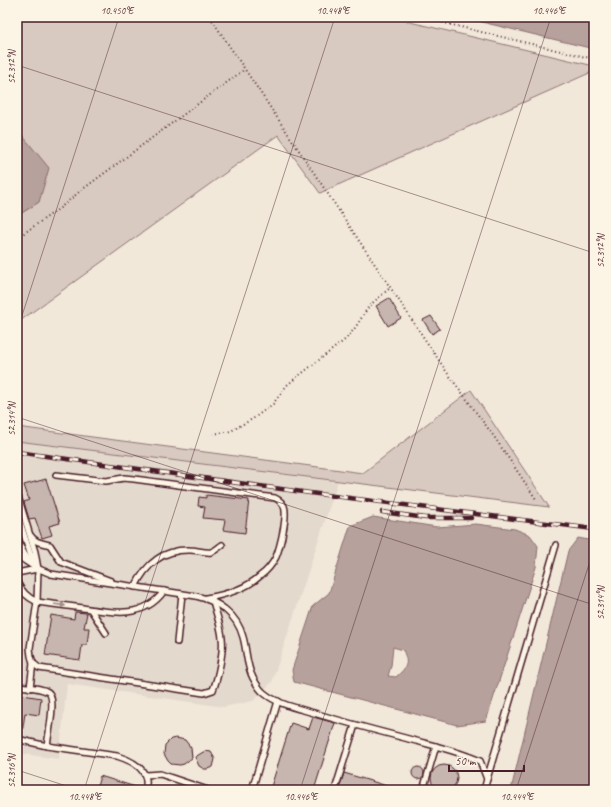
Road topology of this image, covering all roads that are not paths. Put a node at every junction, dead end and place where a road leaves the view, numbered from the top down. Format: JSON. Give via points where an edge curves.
{"nodes":[{"id":1,"x":56,"y":475,"type":"dead end"},
{"id":2,"x":17,"y":493,"type":"edge"},
{"id":3,"x":20,"y":522,"type":"dead end"},
{"id":4,"x":29,"y":532,"type":"junction"},
{"id":5,"x":17,"y":539,"type":"edge"},
{"id":6,"x":222,"y":545,"type":"dead end"},
{"id":7,"x":556,"y":545,"type":"dead end"},
{"id":8,"x":17,"y":554,"type":"edge"},
{"id":9,"x":38,"y":569,"type":"junction"},
{"id":10,"x":17,"y":573,"type":"edge"},
{"id":11,"x":17,"y":582,"type":"edge"},
{"id":12,"x":122,"y":585,"type":"junction"},
{"id":13,"x":135,"y":587,"type":"junction"},
{"id":14,"x":164,"y":591,"type":"junction"},
{"id":15,"x":182,"y":594,"type":"junction"},
{"id":16,"x":206,"y":598,"type":"junction"},
{"id":17,"x":213,"y":601,"type":"junction"},
{"id":18,"x":37,"y":602,"type":"junction"},
{"id":19,"x":91,"y":610,"type":"junction"},
{"id":20,"x":106,"y":633,"type":"dead end"},
{"id":21,"x":177,"y":642,"type":"dead end"},
{"id":22,"x":33,"y":663,"type":"junction"},
{"id":23,"x":17,"y":686,"type":"edge"},
{"id":24,"x":30,"y":688,"type":"junction"},
{"id":25,"x":278,"y":701,"type":"junction"},
{"id":26,"x":355,"y":725,"type":"junction"},
{"id":27,"x":17,"y":739,"type":"edge"},
{"id":28,"x":47,"y":746,"type":"junction"},
{"id":29,"x":436,"y":746,"type":"junction"},
{"id":30,"x":146,"y":775,"type":"junction"},
{"id":31,"x":487,"y":779,"type":"junction"},
{"id":32,"x":145,"y":790,"type":"edge"},
{"id":33,"x":208,"y":790,"type":"edge"},
{"id":34,"x":252,"y":790,"type":"edge"},
{"id":35,"x":335,"y":790,"type":"edge"},
{"id":36,"x":423,"y":790,"type":"edge"},
{"id":37,"x":484,"y":790,"type":"edge"}],
"edges":[{"from":1,"to":16,"type":"lane","via":[[106,481],[134,479],[280,500],[286,512],[285,520],[276,557],[267,570],[249,584],[222,595]]},
{"from":2,"to":4,"type":"lane"},
{"from":3,"to":9,"type":"lane"},
{"from":4,"to":9,"type":"lane"},
{"from":4,"to":12,"type":"lane","via":[[33,539],[50,545],[61,562]]},
{"from":5,"to":9,"type":"lane","via":[[29,561]]},
{"from":6,"to":13,"type":"lane","via":[[212,552],[178,551],[156,558],[143,572]]},
{"from":7,"to":31,"type":"lane"},
{"from":8,"to":9,"type":"lane"},
{"from":9,"to":10,"type":"lane"},
{"from":9,"to":12,"type":"lane","via":[[51,574]]},
{"from":9,"to":18,"type":"lane"},
{"from":11,"to":18,"type":"lane","via":[[23,593]]},
{"from":12,"to":13,"type":"lane"},
{"from":13,"to":14,"type":"lane"},
{"from":14,"to":15,"type":"lane"},
{"from":14,"to":19,"type":"lane","via":[[151,604],[131,612]]},
{"from":15,"to":16,"type":"lane"},
{"from":15,"to":21,"type":"lane"},
{"from":16,"to":17,"type":"lane"},
{"from":17,"to":22,"type":"lane","via":[[222,645],[217,681],[213,690],[204,693],[51,671],[39,668]]},
{"from":17,"to":25,"type":"lane","via":[[234,617],[243,637],[250,673],[262,692]]},
{"from":18,"to":19,"type":"lane","one_way":true},
{"from":18,"to":22,"type":"lane","via":[[30,648]]},
{"from":19,"to":20,"type":"lane"},
{"from":22,"to":24,"type":"lane"},
{"from":23,"to":24,"type":"lane"},
{"from":24,"to":28,"type":"lane","via":[[49,692],[52,697]]},
{"from":25,"to":26,"type":"lane"},
{"from":25,"to":34,"type":"lane"},
{"from":26,"to":29,"type":"lane"},
{"from":26,"to":35,"type":"lane"},
{"from":27,"to":28,"type":"lane"},
{"from":28,"to":30,"type":"lane","via":[[117,756],[127,759]]},
{"from":29,"to":31,"type":"lane","via":[[480,761]]},
{"from":29,"to":36,"type":"lane"},
{"from":30,"to":32,"type":"lane"},
{"from":30,"to":33,"type":"lane","via":[[160,774]]},
{"from":31,"to":37,"type":"lane"}]}
